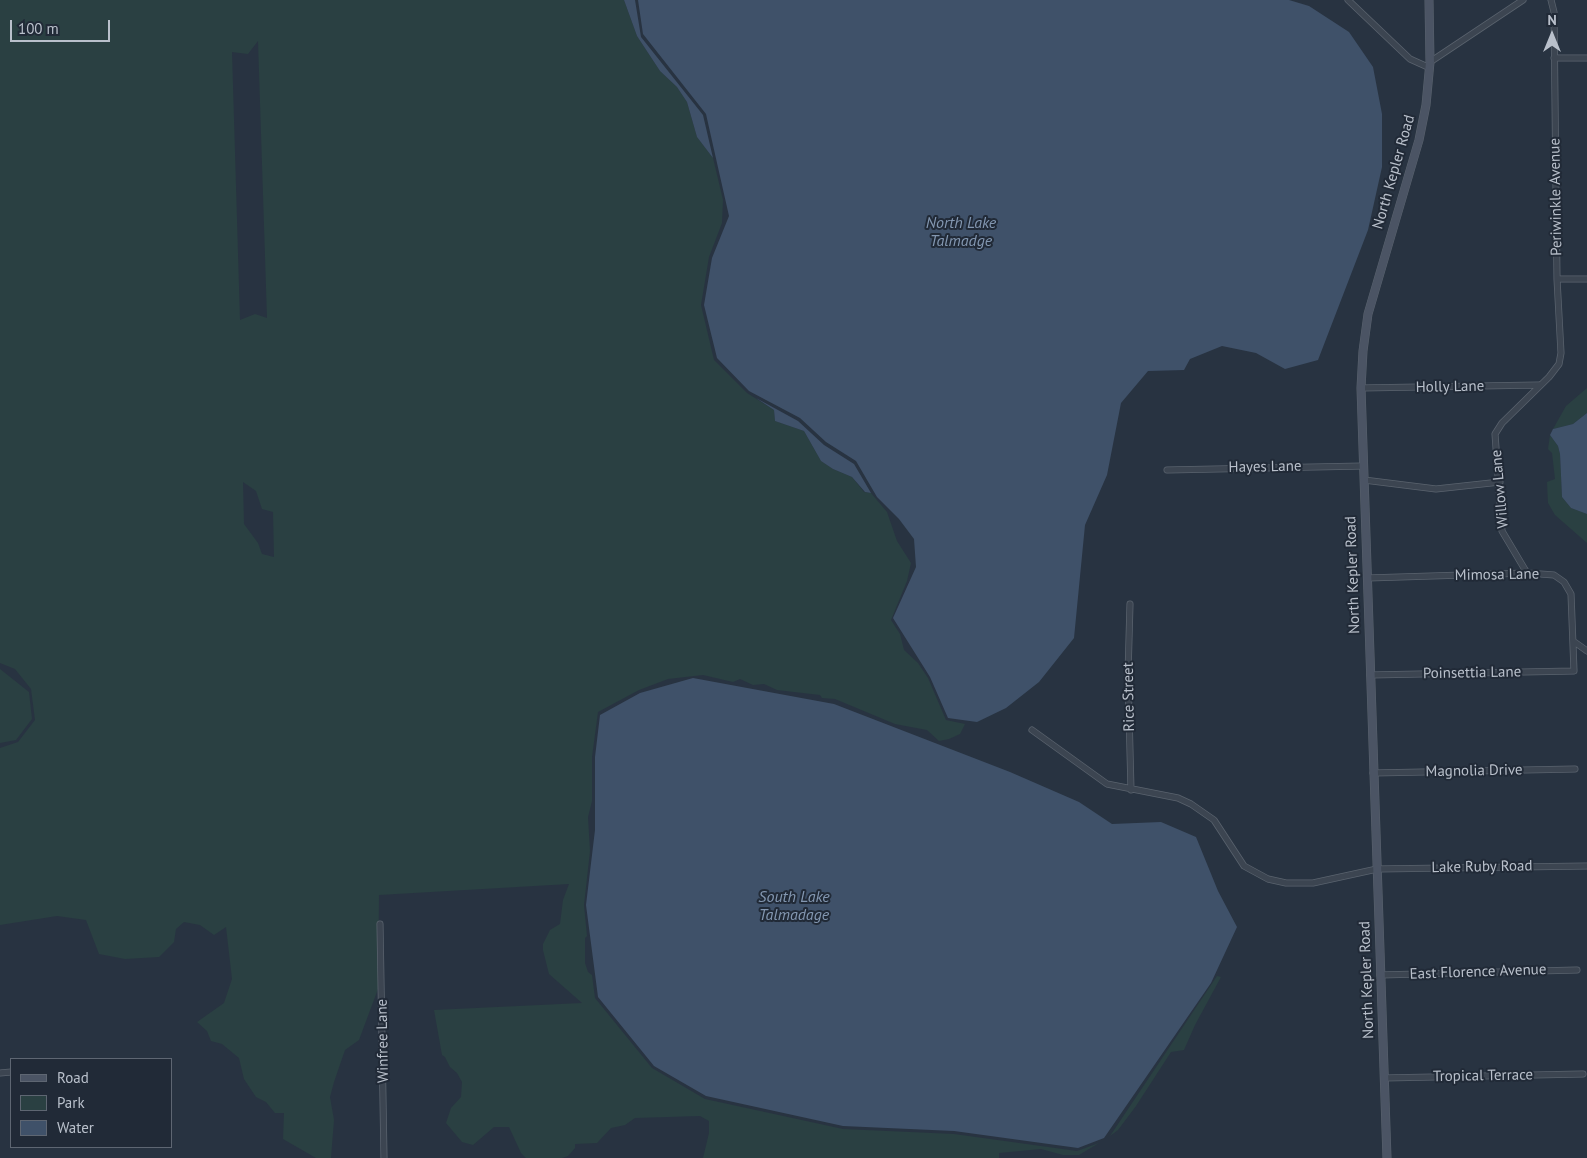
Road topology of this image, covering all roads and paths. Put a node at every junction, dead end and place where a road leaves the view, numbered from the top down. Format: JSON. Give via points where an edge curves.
{"nodes":[{"id":1,"x":1348,"y":0,"type":"edge"},
{"id":2,"x":1429,"y":0,"type":"edge"},
{"id":3,"x":1523,"y":0,"type":"edge"},
{"id":4,"x":1551,"y":0,"type":"edge"},
{"id":5,"x":1554,"y":58,"type":"junction"},
{"id":6,"x":1587,"y":58,"type":"edge"},
{"id":7,"x":1430,"y":65,"type":"junction"},
{"id":8,"x":1557,"y":279,"type":"junction"},
{"id":9,"x":1587,"y":279,"type":"edge"},
{"id":10,"x":1539,"y":385,"type":"junction"},
{"id":11,"x":1361,"y":388,"type":"junction"},
{"id":12,"x":1363,"y":466,"type":"junction"},
{"id":13,"x":1167,"y":470,"type":"dead end"},
{"id":14,"x":1364,"y":480,"type":"junction"},
{"id":15,"x":1500,"y":482,"type":"junction"},
{"id":16,"x":1527,"y":573,"type":"junction"},
{"id":17,"x":1368,"y":578,"type":"junction"},
{"id":18,"x":1130,"y":604,"type":"dead end"},
{"id":19,"x":1573,"y":641,"type":"junction"},
{"id":20,"x":1587,"y":651,"type":"edge"},
{"id":21,"x":1574,"y":671,"type":"joint"},
{"id":22,"x":1370,"y":676,"type":"junction"},
{"id":23,"x":1032,"y":730,"type":"dead end"},
{"id":24,"x":1575,"y":769,"type":"dead end"},
{"id":25,"x":1374,"y":774,"type":"junction"},
{"id":26,"x":1131,"y":790,"type":"junction"},
{"id":27,"x":1587,"y":866,"type":"edge"},
{"id":28,"x":1377,"y":869,"type":"junction"},
{"id":29,"x":380,"y":924,"type":"dead end"},
{"id":30,"x":1576,"y":970,"type":"dead end"},
{"id":31,"x":1380,"y":975,"type":"junction"},
{"id":32,"x":1582,"y":1074,"type":"dead end"},
{"id":33,"x":1384,"y":1078,"type":"junction"},
{"id":34,"x":384,"y":1158,"type":"edge"},
{"id":35,"x":1387,"y":1158,"type":"edge"}],
"edges":[{"from":1,"to":7,"type":"street","via":[[1410,59]]},
{"from":2,"to":7,"type":"main road","name":"North Kepler Road"},
{"from":3,"to":7,"type":"street"},
{"from":4,"to":5,"type":"street","name":"Periwinkle Avenue"},
{"from":5,"to":6,"type":"street"},
{"from":5,"to":8,"type":"street","name":"Periwinkle Avenue"},
{"from":7,"to":11,"type":"main road","name":"North Kepler Road","via":[[1419,140],[1368,314]]},
{"from":8,"to":9,"type":"street"},
{"from":8,"to":10,"type":"street","name":"Periwinkle Avenue","via":[[1561,353],[1559,364]]},
{"from":10,"to":11,"type":"street","name":"Holly Lane"},
{"from":10,"to":15,"type":"street","name":"Willow Lane","via":[[1495,434]]},
{"from":11,"to":12,"type":"main road","name":"North Kepler Road"},
{"from":12,"to":13,"type":"street","name":"Hayes Lane"},
{"from":12,"to":14,"type":"main road","name":"North Kepler Road"},
{"from":14,"to":15,"type":"street","via":[[1436,489]]},
{"from":14,"to":17,"type":"main road","name":"North Kepler Road"},
{"from":15,"to":16,"type":"street","name":"Willow Lane","via":[[1502,531]]},
{"from":16,"to":17,"type":"street","name":"Mimosa Lane"},
{"from":16,"to":19,"type":"street","name":"Mimosa Lane","via":[[1554,575],[1564,582],[1571,594]]},
{"from":17,"to":22,"type":"main road","name":"North Kepler Road"},
{"from":18,"to":26,"type":"street","name":"Rice Street"},
{"from":19,"to":20,"type":"street"},
{"from":19,"to":21,"type":"street","name":"Mimosa Lane"},
{"from":21,"to":22,"type":"street","name":"Poinsettia Lane"},
{"from":22,"to":25,"type":"main road","name":"North Kepler Road"},
{"from":23,"to":26,"type":"street","name":"Lake Ruby Road","via":[[1106,784]]},
{"from":24,"to":25,"type":"street","name":"Magnolia Drive"},
{"from":25,"to":28,"type":"main road","name":"North Kepler Road"},
{"from":26,"to":28,"type":"street","name":"Lake Ruby Road","via":[[1178,798],[1200,809],[1214,820],[1244,866],[1268,879],[1313,883]]},
{"from":27,"to":28,"type":"street","name":"Lake Ruby Road"},
{"from":28,"to":31,"type":"main road","name":"North Kepler Road"},
{"from":29,"to":34,"type":"street","name":"Winfree Lane"},
{"from":30,"to":31,"type":"street","name":"East Florence Avenue"},
{"from":31,"to":33,"type":"main road","name":"North Kepler Road"},
{"from":32,"to":33,"type":"street","name":"Tropical Terrace"},
{"from":33,"to":35,"type":"main road","name":"North Kepler Road"}]}
